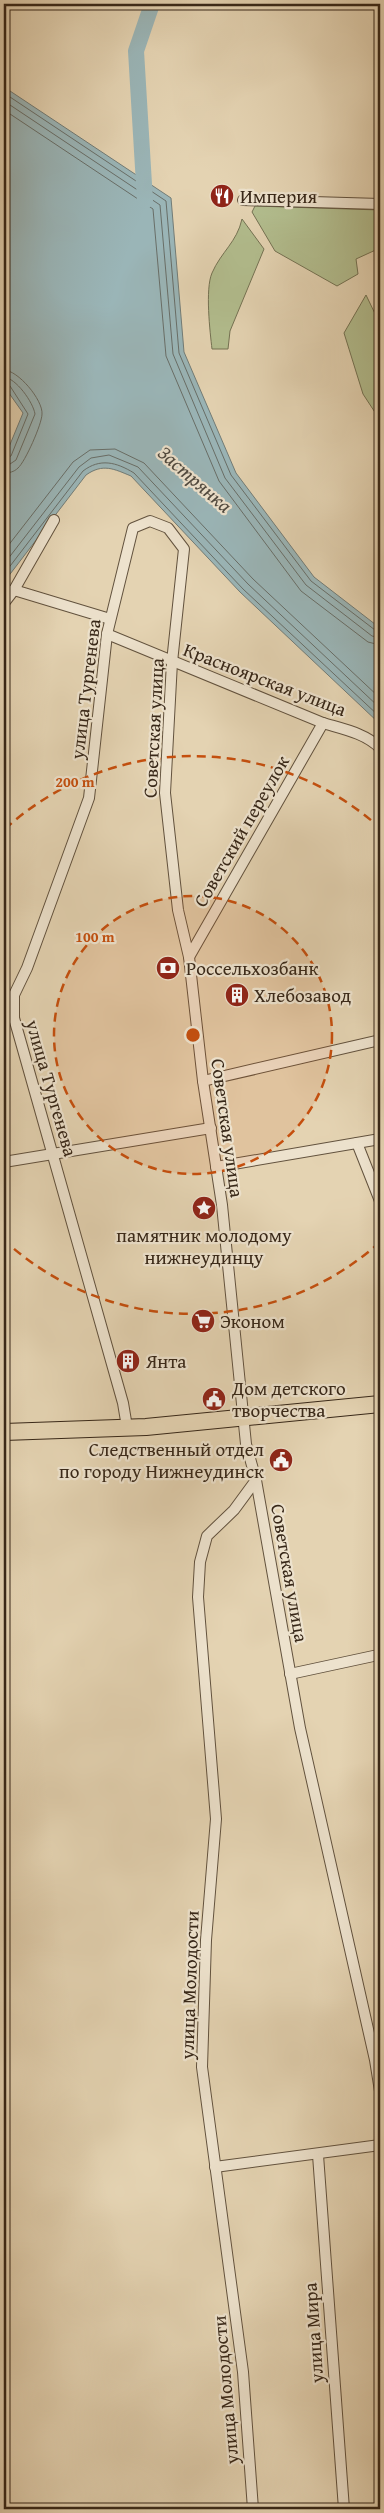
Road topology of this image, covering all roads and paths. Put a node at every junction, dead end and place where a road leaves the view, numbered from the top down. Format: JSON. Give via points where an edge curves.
{"nodes":[{"id":1,"x":243,"y":200,"type":"dead end"},
{"id":2,"x":380,"y":204,"type":"edge"},
{"id":3,"x":54,"y":520,"type":"dead end"},
{"id":4,"x":133,"y":528,"type":"joint"},
{"id":5,"x":14,"y":590,"type":"junction"},
{"id":6,"x":4,"y":603,"type":"edge"},
{"id":7,"x":110,"y":619,"type":"junction"},
{"id":8,"x":107,"y":634,"type":"junction"},
{"id":9,"x":172,"y":662,"type":"junction"},
{"id":10,"x":323,"y":723,"type":"junction"},
{"id":11,"x":380,"y":748,"type":"edge"},
{"id":12,"x":189,"y":956,"type":"junction"},
{"id":13,"x":380,"y":1040,"type":"edge"},
{"id":14,"x":203,"y":1081,"type":"junction"},
{"id":15,"x":211,"y":1128,"type":"junction"},
{"id":16,"x":380,"y":1139,"type":"edge"},
{"id":17,"x":357,"y":1143,"type":"junction"},
{"id":18,"x":53,"y":1153,"type":"junction"},
{"id":19,"x":4,"y":1162,"type":"edge"},
{"id":20,"x":216,"y":1166,"type":"junction"},
{"id":21,"x":380,"y":1201,"type":"edge"},
{"id":22,"x":380,"y":1404,"type":"edge"},
{"id":23,"x":243,"y":1419,"type":"junction"},
{"id":24,"x":127,"y":1427,"type":"junction"},
{"id":25,"x":4,"y":1432,"type":"edge"},
{"id":26,"x":256,"y":1480,"type":"junction"},
{"id":27,"x":380,"y":1658,"type":"edge"},
{"id":28,"x":290,"y":1674,"type":"junction"},
{"id":29,"x":380,"y":2091,"type":"edge"},
{"id":30,"x":380,"y":2145,"type":"edge"},
{"id":31,"x":318,"y":2154,"type":"junction"},
{"id":32,"x":214,"y":2167,"type":"junction"},
{"id":33,"x":253,"y":2509,"type":"edge"},
{"id":34,"x":344,"y":2509,"type":"edge"}],
"edges":[{"from":1,"to":2,"type":"street"},
{"from":3,"to":5,"type":"street"},
{"from":4,"to":7,"type":"street","name":"улица Тургенева"},
{"from":4,"to":9,"type":"street","name":"Советская улица","via":[[150,521],[168,528],[184,549]]},
{"from":5,"to":6,"type":"street"},
{"from":5,"to":7,"type":"street"},
{"from":7,"to":8,"type":"street","name":"улица Тургенева"},
{"from":8,"to":9,"type":"street","name":"Красноярская улица"},
{"from":8,"to":18,"type":"street","name":"улица Тургенева","via":[[89,798],[27,968],[14,995],[14,1018]]},
{"from":9,"to":10,"type":"street","name":"Красноярская улица"},
{"from":9,"to":12,"type":"street","name":"Советская улица","via":[[165,793],[178,910]]},
{"from":10,"to":11,"type":"street","name":"Красноярская улица","via":[[350,730]]},
{"from":10,"to":12,"type":"street","name":"Советский переулок"},
{"from":12,"to":14,"type":"street","name":"Советская улица"},
{"from":13,"to":14,"type":"street"},
{"from":14,"to":15,"type":"street","name":"Советская улица"},
{"from":15,"to":18,"type":"street"},
{"from":15,"to":20,"type":"street","name":"Советская улица"},
{"from":16,"to":17,"type":"street"},
{"from":17,"to":20,"type":"street"},
{"from":17,"to":21,"type":"street"},
{"from":18,"to":19,"type":"street"},
{"from":18,"to":24,"type":"street","name":"улица Тургенева"},
{"from":20,"to":23,"type":"street","name":"Советская улица"},
{"from":22,"to":23,"type":"highway"},
{"from":23,"to":24,"type":"highway"},
{"from":23,"to":26,"type":"street","name":"Советская улица"},
{"from":24,"to":25,"type":"highway"},
{"from":26,"to":28,"type":"street","name":"Советская улица"},
{"from":26,"to":32,"type":"street","name":"улица Молодости","via":[[234,1510],[207,1536],[200,1562],[198,1598],[216,1818],[206,1940],[202,2067]]},
{"from":27,"to":28,"type":"street","via":[[378,1655]]},
{"from":28,"to":29,"type":"street","name":"Советская улица"},
{"from":30,"to":31,"type":"street"},
{"from":31,"to":32,"type":"street"},
{"from":31,"to":34,"type":"street","name":"улица Мира"},
{"from":32,"to":33,"type":"street","name":"улица Молодости","via":[[226,2232],[243,2372]]}]}
